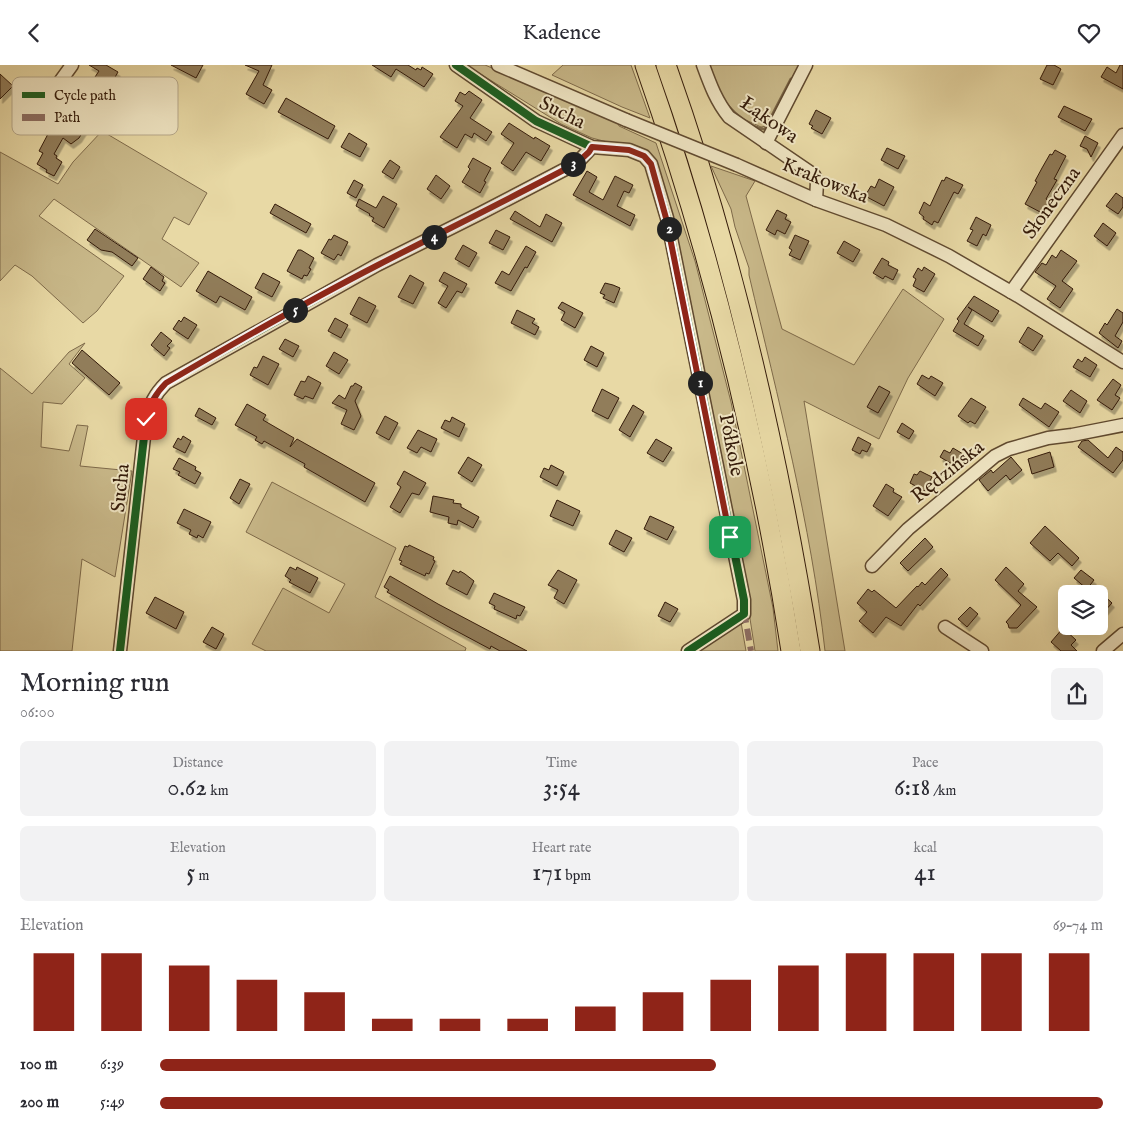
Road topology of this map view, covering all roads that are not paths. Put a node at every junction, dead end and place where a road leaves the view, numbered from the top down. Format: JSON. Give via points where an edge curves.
{"nodes":[{"id":1,"x":72,"y":65,"type":"edge"},
{"id":2,"x":456,"y":65,"type":"edge"},
{"id":3,"x":498,"y":65,"type":"edge"},
{"id":4,"x":646,"y":65,"type":"edge"},
{"id":5,"x":666,"y":65,"type":"edge"},
{"id":6,"x":702,"y":65,"type":"edge"},
{"id":7,"x":806,"y":65,"type":"edge"},
{"id":8,"x":63,"y":77,"type":"edge"},
{"id":9,"x":1123,"y":135,"type":"edge"},
{"id":10,"x":766,"y":143,"type":"junction"},
{"id":11,"x":592,"y":147,"type":"junction"},
{"id":12,"x":816,"y":200,"type":"junction"},
{"id":13,"x":1011,"y":292,"type":"junction"},
{"id":14,"x":1123,"y":362,"type":"edge"},
{"id":15,"x":1123,"y":425,"type":"edge"},
{"id":16,"x":872,"y":566,"type":"dead end"},
{"id":17,"x":946,"y":627,"type":"dead end"},
{"id":18,"x":1123,"y":634,"type":"edge"},
{"id":19,"x":120,"y":651,"type":"edge"},
{"id":20,"x":688,"y":651,"type":"edge"},
{"id":21,"x":791,"y":651,"type":"edge"},
{"id":22,"x":810,"y":651,"type":"edge"},
{"id":23,"x":982,"y":651,"type":"edge"},
{"id":24,"x":1103,"y":651,"type":"edge"}],
"edges":[{"from":1,"to":8,"type":"street"},
{"from":2,"to":11,"type":"street","name":"Sucha","via":[[536,121]]},
{"from":3,"to":12,"type":"street","name":"Krakowska","bridge":true},
{"from":4,"to":21,"type":"highway","via":[[687,188],[730,344],[759,472]]},
{"from":5,"to":22,"type":"highway","via":[[718,227],[771,433]]},
{"from":6,"to":10,"type":"street","name":"Łąkowa","via":[[716,99],[729,117]]},
{"from":7,"to":10,"type":"street"},
{"from":9,"to":13,"type":"street","name":"Słoneczna"},
{"from":10,"to":12,"type":"street","name":"Łąkowa","via":[[814,175]]},
{"from":11,"to":19,"type":"street","name":"Sucha","via":[[577,163],[349,281],[187,370],[158,391],[149,405],[146,419]]},
{"from":11,"to":20,"type":"street","name":"Półkole","via":[[629,150],[644,156],[651,164],[666,218],[744,600],[744,614]]},
{"from":12,"to":13,"type":"street","name":"Krakowska","via":[[886,225]]},
{"from":13,"to":14,"type":"street","name":"Krakowska"},
{"from":15,"to":16,"type":"street","name":"Rędzińska","via":[[1048,438],[995,456],[908,529]]},
{"from":17,"to":23,"type":"street"},
{"from":18,"to":24,"type":"street"}]}
